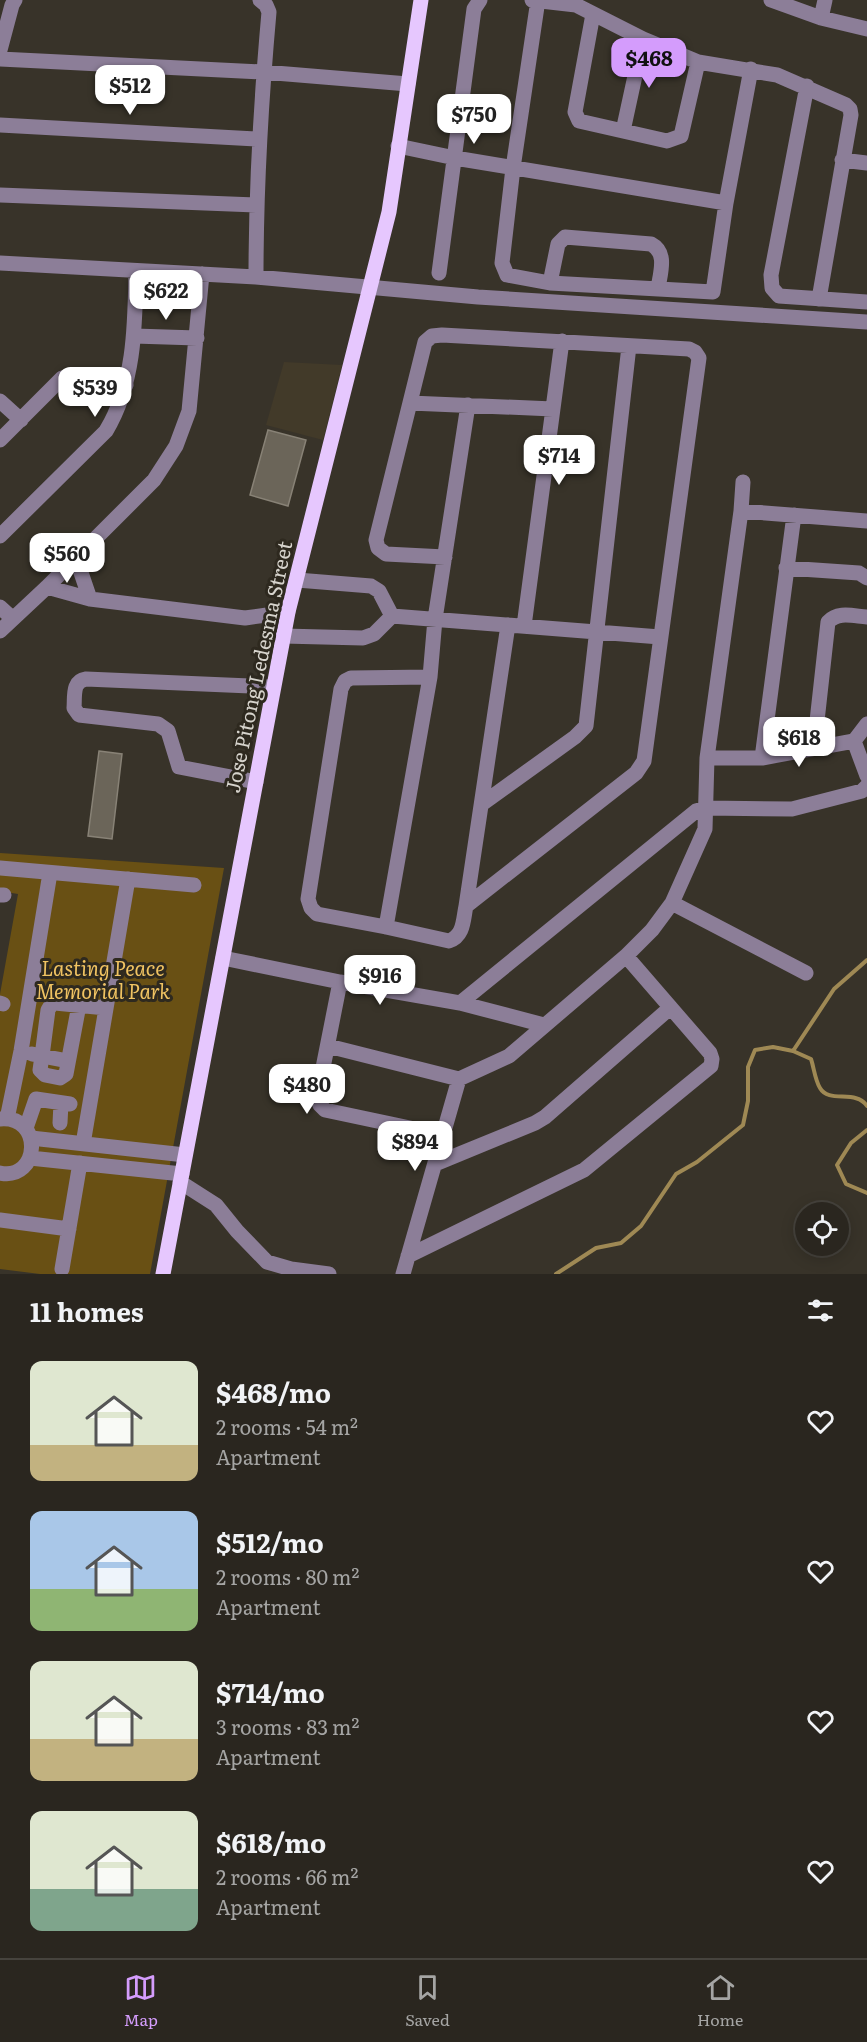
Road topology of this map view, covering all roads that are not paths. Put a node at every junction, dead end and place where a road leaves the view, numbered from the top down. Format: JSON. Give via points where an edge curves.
{"nodes":[{"id":1,"x":15,"y":0,"type":"edge"},
{"id":2,"x":260,"y":0,"type":"edge"},
{"id":3,"x":421,"y":0,"type":"edge"},
{"id":4,"x":480,"y":0,"type":"edge"},
{"id":5,"x":532,"y":0,"type":"edge"},
{"id":6,"x":538,"y":0,"type":"edge"},
{"id":7,"x":771,"y":0,"type":"edge"},
{"id":8,"x":825,"y":0,"type":"edge"},
{"id":9,"x":592,"y":14,"type":"junction"},
{"id":10,"x":821,"y":18,"type":"junction"},
{"id":11,"x":867,"y":29,"type":"edge"},
{"id":12,"x":643,"y":39,"type":"junction"},
{"id":13,"x":0,"y":50,"type":"edge"},
{"id":14,"x":0,"y":59,"type":"edge"},
{"id":15,"x":698,"y":62,"type":"junction"},
{"id":16,"x":752,"y":69,"type":"junction"},
{"id":17,"x":263,"y":72,"type":"junction"},
{"id":18,"x":408,"y":84,"type":"junction"},
{"id":19,"x":807,"y":86,"type":"junction"},
{"id":20,"x":0,"y":125,"type":"edge"},
{"id":21,"x":623,"y":130,"type":"junction"},
{"id":22,"x":258,"y":139,"type":"junction"},
{"id":23,"x":398,"y":146,"type":"junction"},
{"id":24,"x":455,"y":158,"type":"junction"},
{"id":25,"x":842,"y":160,"type":"junction"},
{"id":26,"x":867,"y":163,"type":"edge"},
{"id":27,"x":513,"y":168,"type":"junction"},
{"id":28,"x":0,"y":195,"type":"edge"},
{"id":29,"x":726,"y":203,"type":"junction"},
{"id":30,"x":256,"y":206,"type":"junction"},
{"id":31,"x":0,"y":263,"type":"edge"},
{"id":32,"x":136,"y":270,"type":"junction"},
{"id":33,"x":439,"y":273,"type":"dead end"},
{"id":34,"x":202,"y":274,"type":"junction"},
{"id":35,"x":256,"y":277,"type":"junction"},
{"id":36,"x":550,"y":283,"type":"junction"},
{"id":37,"x":372,"y":287,"type":"junction"},
{"id":38,"x":658,"y":289,"type":"junction"},
{"id":39,"x":713,"y":292,"type":"junction"},
{"id":40,"x":819,"y":299,"type":"junction"},
{"id":41,"x":867,"y":302,"type":"edge"},
{"id":42,"x":711,"y":312,"type":"junction"},
{"id":43,"x":867,"y":322,"type":"edge"},
{"id":44,"x":134,"y":336,"type":"junction"},
{"id":45,"x":197,"y":339,"type":"junction"},
{"id":46,"x":562,"y":341,"type":"junction"},
{"id":47,"x":629,"y":345,"type":"junction"},
{"id":48,"x":126,"y":385,"type":"junction"},
{"id":49,"x":0,"y":401,"type":"edge"},
{"id":50,"x":410,"y":403,"type":"junction"},
{"id":51,"x":468,"y":405,"type":"junction"},
{"id":52,"x":553,"y":409,"type":"junction"},
{"id":53,"x":21,"y":420,"type":"junction"},
{"id":54,"x":0,"y":440,"type":"edge"},
{"id":55,"x":743,"y":482,"type":"dead end"},
{"id":56,"x":741,"y":511,"type":"junction"},
{"id":57,"x":794,"y":515,"type":"junction"},
{"id":58,"x":867,"y":521,"type":"edge"},
{"id":59,"x":0,"y":536,"type":"edge"},
{"id":60,"x":445,"y":557,"type":"junction"},
{"id":61,"x":76,"y":558,"type":"junction"},
{"id":62,"x":786,"y":568,"type":"junction"},
{"id":63,"x":867,"y":578,"type":"edge"},
{"id":64,"x":297,"y":580,"type":"junction"},
{"id":65,"x":47,"y":587,"type":"junction"},
{"id":66,"x":90,"y":598,"type":"junction"},
{"id":67,"x":0,"y":607,"type":"edge"},
{"id":68,"x":288,"y":612,"type":"junction"},
{"id":69,"x":392,"y":616,"type":"junction"},
{"id":70,"x":867,"y":617,"type":"edge"},
{"id":71,"x":12,"y":618,"type":"junction"},
{"id":72,"x":435,"y":619,"type":"junction"},
{"id":73,"x":508,"y":625,"type":"junction"},
{"id":74,"x":524,"y":626,"type":"junction"},
{"id":75,"x":0,"y":631,"type":"edge"},
{"id":76,"x":598,"y":632,"type":"junction"},
{"id":77,"x":284,"y":636,"type":"junction"},
{"id":78,"x":660,"y":637,"type":"junction"},
{"id":79,"x":430,"y":677,"type":"junction"},
{"id":80,"x":273,"y":687,"type":"junction"},
{"id":81,"x":867,"y":724,"type":"edge"},
{"id":82,"x":854,"y":741,"type":"junction"},
{"id":83,"x":814,"y":748,"type":"junction"},
{"id":84,"x":707,"y":758,"type":"junction"},
{"id":85,"x":762,"y":758,"type":"junction"},
{"id":86,"x":867,"y":776,"type":"edge"},
{"id":87,"x":256,"y":782,"type":"junction"},
{"id":88,"x":867,"y":786,"type":"edge"},
{"id":89,"x":482,"y":804,"type":"junction"},
{"id":90,"x":706,"y":808,"type":"junction"},
{"id":91,"x":0,"y":868,"type":"edge"},
{"id":92,"x":50,"y":873,"type":"junction"},
{"id":93,"x":128,"y":879,"type":"junction"},
{"id":94,"x":194,"y":885,"type":"dead end"},
{"id":95,"x":672,"y":903,"type":"junction"},
{"id":96,"x":466,"y":906,"type":"junction"},
{"id":97,"x":386,"y":927,"type":"junction"},
{"id":98,"x":626,"y":956,"type":"junction"},
{"id":99,"x":223,"y":958,"type":"junction"},
{"id":100,"x":806,"y":973,"type":"dead end"},
{"id":101,"x":340,"y":982,"type":"junction"},
{"id":102,"x":459,"y":1003,"type":"junction"},
{"id":103,"x":79,"y":1005,"type":"junction"},
{"id":104,"x":106,"y":1008,"type":"junction"},
{"id":105,"x":670,"y":1008,"type":"junction"},
{"id":106,"x":544,"y":1025,"type":"junction"},
{"id":107,"x":328,"y":1046,"type":"junction"},
{"id":108,"x":21,"y":1051,"type":"junction"},
{"id":109,"x":42,"y":1056,"type":"junction"},
{"id":110,"x":459,"y":1079,"type":"junction"},
{"id":111,"x":4,"y":1119,"type":"edge"},
{"id":112,"x":60,"y":1123,"type":"dead end"},
{"id":113,"x":28,"y":1133,"type":"junction"},
{"id":114,"x":443,"y":1135,"type":"junction"},
{"id":115,"x":83,"y":1144,"type":"junction"},
{"id":116,"x":185,"y":1155,"type":"junction"},
{"id":117,"x":30,"y":1158,"type":"junction"},
{"id":118,"x":80,"y":1163,"type":"junction"},
{"id":119,"x":435,"y":1164,"type":"junction"},
{"id":120,"x":0,"y":1173,"type":"edge"},
{"id":121,"x":181,"y":1178,"type":"junction"},
{"id":122,"x":0,"y":1220,"type":"edge"},
{"id":123,"x":69,"y":1229,"type":"junction"},
{"id":124,"x":408,"y":1256,"type":"junction"},
{"id":125,"x":62,"y":1269,"type":"dead end"},
{"id":126,"x":163,"y":1274,"type":"edge"},
{"id":127,"x":329,"y":1274,"type":"edge"},
{"id":128,"x":403,"y":1274,"type":"edge"}],
"edges":[{"from":1,"to":13,"type":"street"},
{"from":2,"to":17,"type":"street","via":[[269,12]]},
{"from":3,"to":18,"type":"main road","name":"Jose Pitong Ledesma Street"},
{"from":4,"to":24,"type":"street","via":[[474,9]]},
{"from":5,"to":6,"type":"street"},
{"from":6,"to":9,"type":"street","via":[[576,5]]},
{"from":6,"to":27,"type":"street"},
{"from":7,"to":10,"type":"street"},
{"from":8,"to":10,"type":"street"},
{"from":9,"to":12,"type":"street"},
{"from":9,"to":21,"type":"street","via":[[575,112],[579,121]]},
{"from":10,"to":11,"type":"street"},
{"from":12,"to":15,"type":"street"},
{"from":12,"to":21,"type":"street"},
{"from":14,"to":17,"type":"street"},
{"from":15,"to":16,"type":"street"},
{"from":15,"to":21,"type":"street","via":[[681,136],[667,141]]},
{"from":16,"to":19,"type":"street"},
{"from":16,"to":29,"type":"street"},
{"from":17,"to":18,"type":"street"},
{"from":17,"to":22,"type":"street"},
{"from":18,"to":23,"type":"main road","name":"Jose Pitong Ledesma Street"},
{"from":19,"to":25,"type":"street","via":[[850,109]]},
{"from":19,"to":40,"type":"street","via":[[771,275],[772,288],[779,296]]},
{"from":20,"to":22,"type":"street"},
{"from":22,"to":30,"type":"street"},
{"from":23,"to":24,"type":"street"},
{"from":23,"to":37,"type":"main road","name":"Jose Pitong Ledesma Street","via":[[389,212]]},
{"from":24,"to":27,"type":"street"},
{"from":24,"to":33,"type":"street"},
{"from":25,"to":26,"type":"street"},
{"from":25,"to":40,"type":"street"},
{"from":27,"to":29,"type":"street"},
{"from":27,"to":36,"type":"street","via":[[502,263],[507,275]]},
{"from":28,"to":30,"type":"street"},
{"from":29,"to":39,"type":"street"},
{"from":30,"to":35,"type":"street"},
{"from":31,"to":32,"type":"street"},
{"from":32,"to":34,"type":"street"},
{"from":32,"to":44,"type":"street"},
{"from":34,"to":35,"type":"street"},
{"from":34,"to":45,"type":"street"},
{"from":35,"to":37,"type":"street"},
{"from":36,"to":38,"type":"street"},
{"from":36,"to":38,"type":"street","via":[[558,244],[565,237],[651,244],[659,248],[662,256]]},
{"from":37,"to":42,"type":"street"},
{"from":37,"to":64,"type":"main road","name":"Jose Pitong Ledesma Street"},
{"from":38,"to":39,"type":"street"},
{"from":39,"to":42,"type":"street"},
{"from":40,"to":41,"type":"street"},
{"from":42,"to":43,"type":"street"},
{"from":44,"to":45,"type":"street"},
{"from":44,"to":48,"type":"street"},
{"from":45,"to":61,"type":"street","via":[[189,411],[176,446],[154,480]]},
{"from":46,"to":47,"type":"street"},
{"from":46,"to":50,"type":"street","via":[[432,336],[424,342]]},
{"from":46,"to":52,"type":"street"},
{"from":47,"to":76,"type":"street"},
{"from":47,"to":78,"type":"street","via":[[689,349],[699,358]]},
{"from":48,"to":53,"type":"street","via":[[62,378]]},
{"from":48,"to":59,"type":"street","via":[[106,431]]},
{"from":49,"to":53,"type":"street"},
{"from":50,"to":51,"type":"street"},
{"from":50,"to":60,"type":"street","via":[[376,540],[378,548],[386,554]]},
{"from":51,"to":52,"type":"street"},
{"from":51,"to":60,"type":"street"},
{"from":52,"to":74,"type":"street"},
{"from":53,"to":54,"type":"street"},
{"from":55,"to":56,"type":"street"},
{"from":56,"to":57,"type":"street"},
{"from":56,"to":84,"type":"street"},
{"from":57,"to":58,"type":"street"},
{"from":57,"to":62,"type":"street"},
{"from":60,"to":72,"type":"street"},
{"from":61,"to":65,"type":"street"},
{"from":61,"to":66,"type":"street"},
{"from":62,"to":63,"type":"street","via":[[859,573]]},
{"from":62,"to":85,"type":"street"},
{"from":64,"to":68,"type":"main road","name":"Jose Pitong Ledesma Street"},
{"from":64,"to":69,"type":"street","via":[[371,586],[379,591]]},
{"from":65,"to":66,"type":"street"},
{"from":65,"to":71,"type":"street"},
{"from":66,"to":68,"type":"street","via":[[245,618]]},
{"from":67,"to":71,"type":"street"},
{"from":68,"to":77,"type":"main road","name":"Jose Pitong Ledesma Street"},
{"from":69,"to":72,"type":"street"},
{"from":69,"to":77,"type":"street","via":[[374,634],[363,638]]},
{"from":70,"to":83,"type":"street","via":[[840,615],[828,622]]},
{"from":71,"to":75,"type":"street"},
{"from":72,"to":73,"type":"street"},
{"from":72,"to":79,"type":"street"},
{"from":73,"to":74,"type":"street"},
{"from":73,"to":89,"type":"street"},
{"from":74,"to":76,"type":"street"},
{"from":76,"to":78,"type":"street"},
{"from":76,"to":89,"type":"street","via":[[585,726]]},
{"from":77,"to":80,"type":"main road","name":"Jose Pitong Ledesma Street"},
{"from":78,"to":96,"type":"street","via":[[644,761],[636,773]]},
{"from":79,"to":97,"type":"street"},
{"from":79,"to":97,"type":"street","via":[[351,678],[341,688],[308,899],[317,914]]},
{"from":80,"to":87,"type":"main road","name":"Jose Pitong Ledesma Street"},
{"from":80,"to":87,"type":"street","via":[[86,679],[76,684],[74,708],[79,715],[158,724],[168,731],[179,767]]},
{"from":81,"to":82,"type":"street"},
{"from":82,"to":83,"type":"street"},
{"from":82,"to":86,"type":"street"},
{"from":83,"to":85,"type":"street"},
{"from":84,"to":85,"type":"street"},
{"from":84,"to":90,"type":"street"},
{"from":87,"to":99,"type":"main road","name":"Jose Pitong Ledesma Street"},
{"from":88,"to":90,"type":"street","via":[[862,791],[792,809]]},
{"from":89,"to":96,"type":"street"},
{"from":90,"to":95,"type":"street","via":[[705,829]]},
{"from":90,"to":102,"type":"street","via":[[690,814]]},
{"from":91,"to":92,"type":"street"},
{"from":92,"to":93,"type":"street"},
{"from":92,"to":108,"type":"street"},
{"from":93,"to":94,"type":"street"},
{"from":93,"to":104,"type":"street"},
{"from":95,"to":98,"type":"street"},
{"from":95,"to":100,"type":"street"},
{"from":96,"to":97,"type":"street","via":[[460,934],[448,941]]},
{"from":98,"to":105,"type":"street"},
{"from":98,"to":106,"type":"street"},
{"from":99,"to":101,"type":"street"},
{"from":99,"to":116,"type":"main road","name":"Jose Pitong Ledesma Street"},
{"from":101,"to":102,"type":"street"},
{"from":101,"to":107,"type":"street"},
{"from":102,"to":106,"type":"street"},
{"from":103,"to":104,"type":"street"},
{"from":103,"to":109,"type":"street","via":[[51,1005]]},
{"from":103,"to":109,"type":"street","via":[[68,1061]]},
{"from":104,"to":115,"type":"street"},
{"from":105,"to":119,"type":"street","via":[[545,1117]]},
{"from":105,"to":124,"type":"street","via":[[710,1053],[711,1065],[584,1170]]},
{"from":106,"to":110,"type":"street","via":[[509,1056]]},
{"from":107,"to":110,"type":"street"},
{"from":107,"to":114,"type":"street","via":[[317,1098],[325,1110]]},
{"from":108,"to":109,"type":"street"},
{"from":108,"to":111,"type":"street"},
{"from":110,"to":114,"type":"street"},
{"from":111,"to":113,"type":"street","via":[[17,1122]]},
{"from":112,"to":113,"type":"street","via":[[66,1103],[36,1099]]},
{"from":113,"to":115,"type":"street"},
{"from":113,"to":117,"type":"street","via":[[33,1148]]},
{"from":114,"to":119,"type":"street"},
{"from":115,"to":116,"type":"street"},
{"from":116,"to":121,"type":"main road","name":"Jose Pitong Ledesma Street"},
{"from":117,"to":118,"type":"street"},
{"from":117,"to":120,"type":"street","via":[[15,1172]]},
{"from":118,"to":121,"type":"street"},
{"from":118,"to":123,"type":"street"},
{"from":119,"to":124,"type":"street"},
{"from":121,"to":126,"type":"main road","name":"Jose Pitong Ledesma Street"},
{"from":121,"to":127,"type":"street","via":[[216,1205],[267,1262]]},
{"from":122,"to":123,"type":"street"},
{"from":123,"to":125,"type":"street"},
{"from":124,"to":128,"type":"street"}]}
